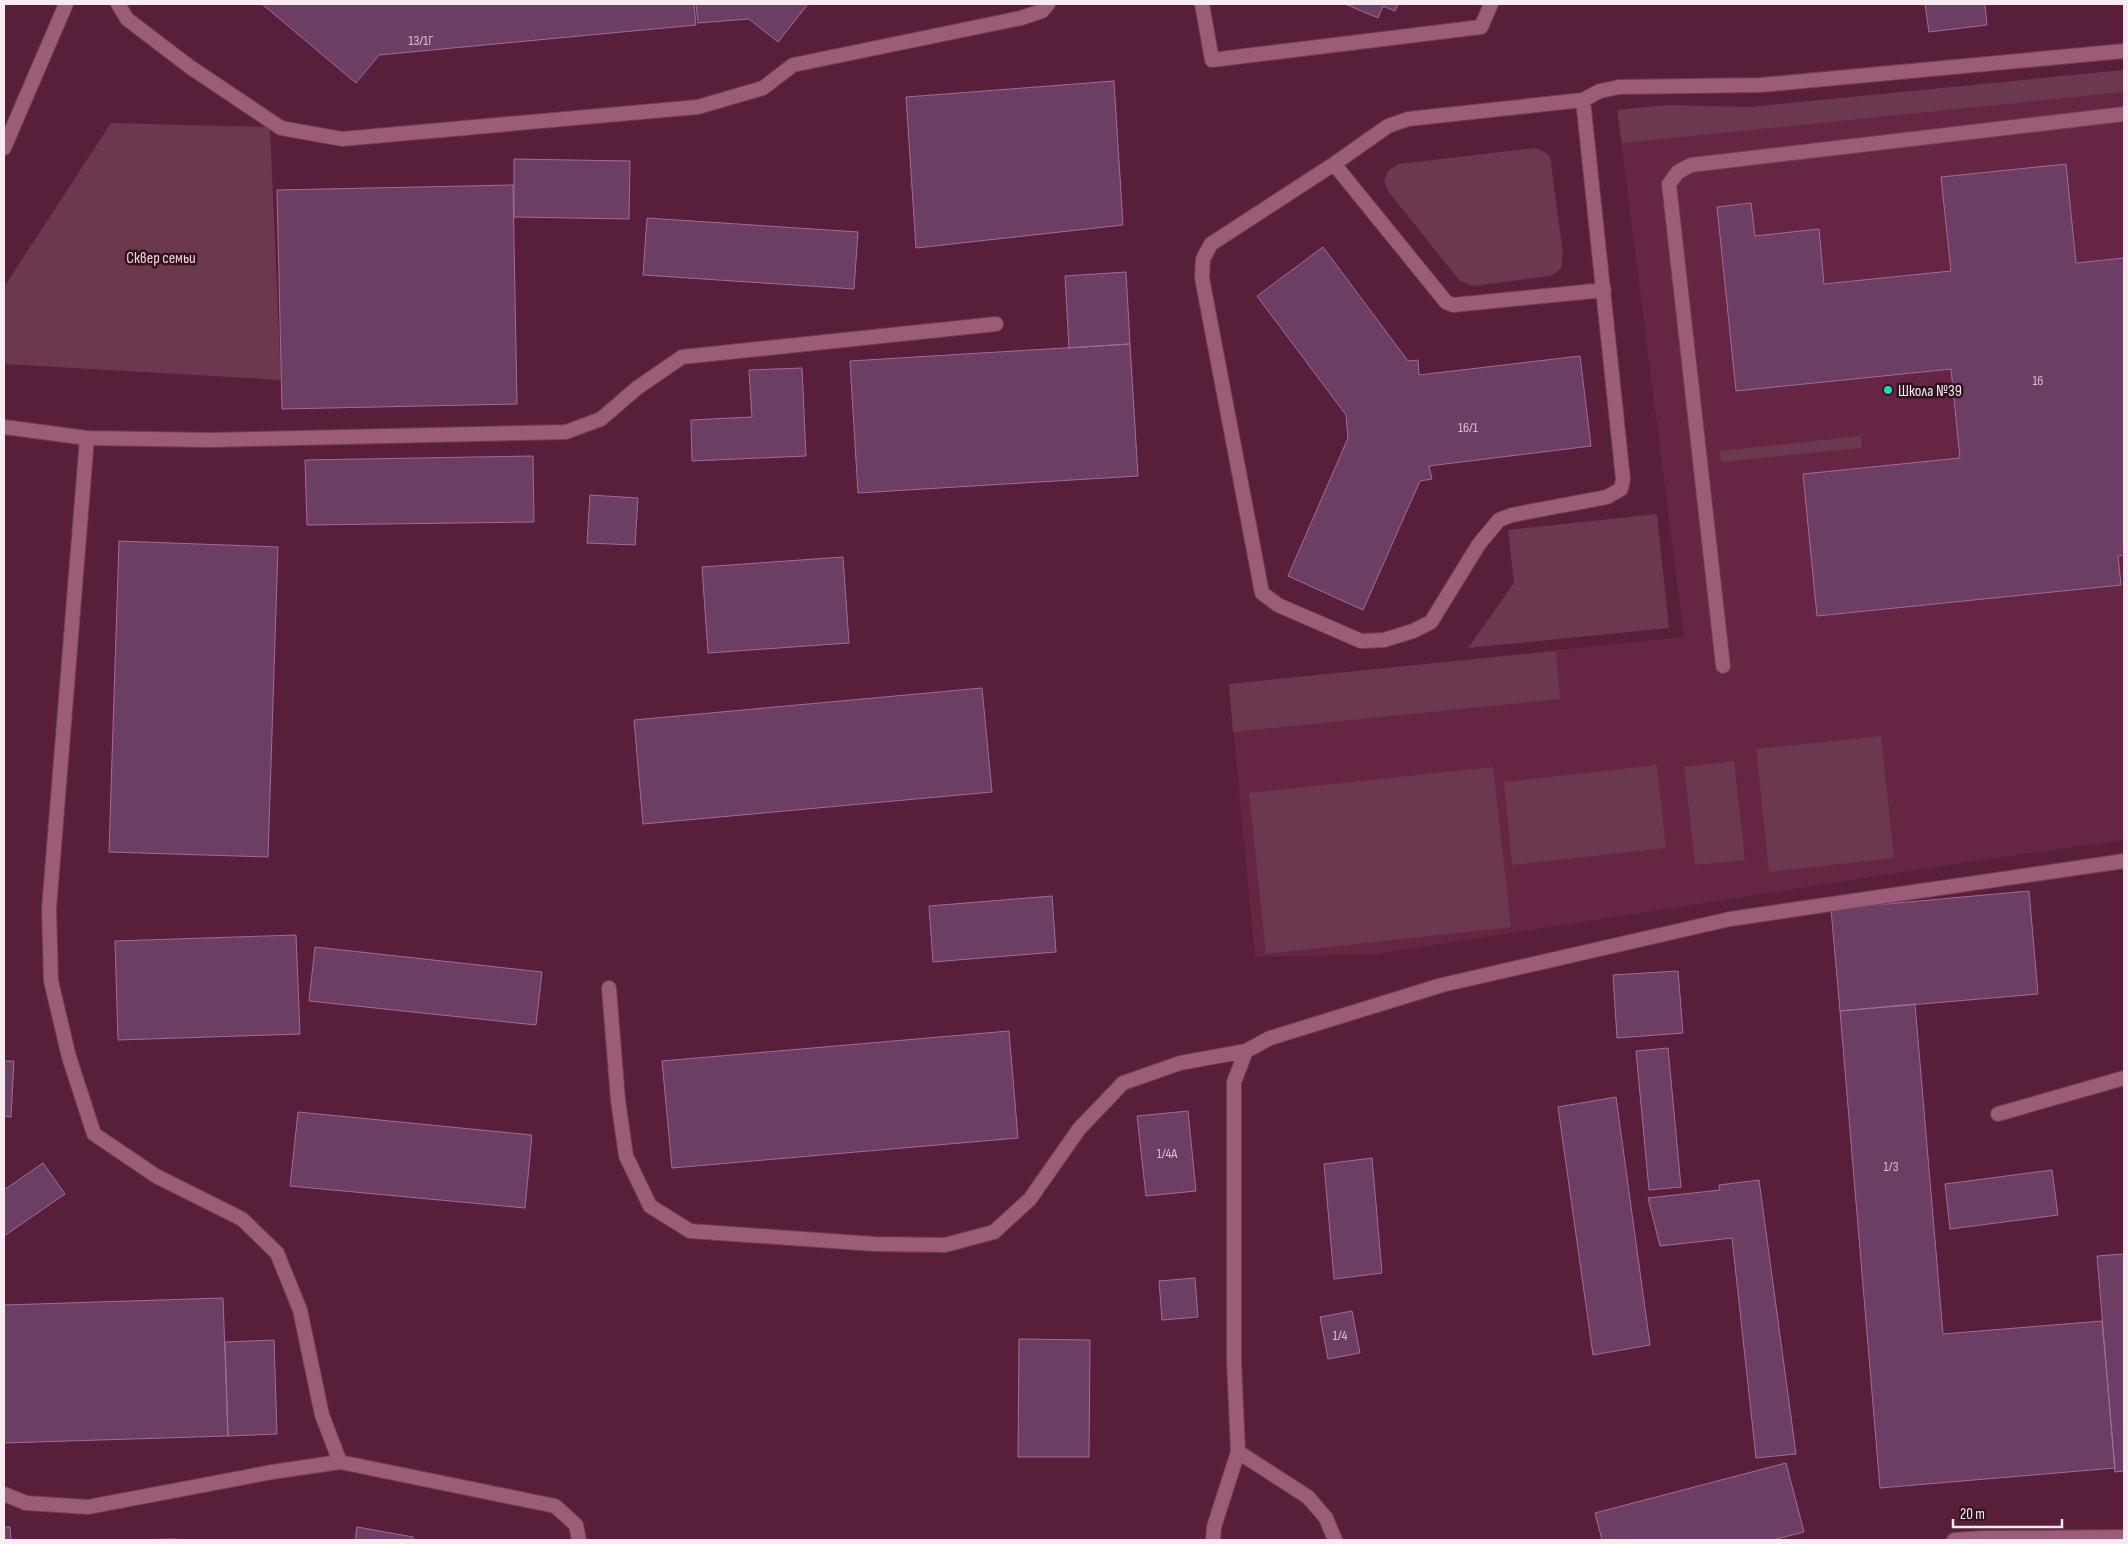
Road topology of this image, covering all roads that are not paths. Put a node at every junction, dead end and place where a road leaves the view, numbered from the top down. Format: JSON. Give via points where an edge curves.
{"nodes":[{"id":1,"x":66,"y":4,"type":"edge"},
{"id":2,"x":118,"y":4,"type":"edge"},
{"id":3,"x":1048,"y":4,"type":"edge"},
{"id":4,"x":1202,"y":4,"type":"edge"},
{"id":5,"x":1491,"y":4,"type":"edge"},
{"id":6,"x":2124,"y":51,"type":"edge"},
{"id":7,"x":1583,"y":100,"type":"junction"},
{"id":8,"x":2124,"y":114,"type":"edge"},
{"id":9,"x":4,"y":148,"type":"edge"},
{"id":10,"x":1334,"y":164,"type":"junction"},
{"id":11,"x":1604,"y":290,"type":"junction"},
{"id":12,"x":996,"y":324,"type":"dead end"},
{"id":13,"x":4,"y":427,"type":"edge"},
{"id":14,"x":87,"y":438,"type":"junction"},
{"id":15,"x":1723,"y":666,"type":"dead end"},
{"id":16,"x":2124,"y":861,"type":"edge"},
{"id":17,"x":609,"y":988,"type":"dead end"},
{"id":18,"x":1246,"y":1051,"type":"junction"},
{"id":19,"x":2124,"y":1078,"type":"edge"},
{"id":20,"x":1998,"y":1114,"type":"dead end"},
{"id":21,"x":1238,"y":1452,"type":"junction"},
{"id":22,"x":340,"y":1462,"type":"junction"},
{"id":23,"x":4,"y":1494,"type":"edge"},
{"id":24,"x":2124,"y":1537,"type":"edge"},
{"id":25,"x":579,"y":1540,"type":"edge"},
{"id":26,"x":1213,"y":1540,"type":"edge"},
{"id":27,"x":1335,"y":1540,"type":"edge"},
{"id":28,"x":1954,"y":1540,"type":"edge"}],
"edges":[{"from":1,"to":9,"type":"street"},
{"from":2,"to":3,"type":"street","via":[[127,19],[190,67],[281,128],[342,139],[698,108],[763,88],[793,65],[1021,18],[1042,11]]},
{"from":4,"to":5,"type":"street","via":[[1212,60],[1481,27]]},
{"from":6,"to":7,"type":"street","via":[[1761,85],[1619,87],[1600,91]]},
{"from":7,"to":10,"type":"street","via":[[1408,119],[1388,126]]},
{"from":7,"to":11,"type":"street"},
{"from":8,"to":15,"type":"street","via":[[1691,165],[1678,172],[1669,184]]},
{"from":10,"to":11,"type":"street","via":[[1446,302],[1453,306]]},
{"from":10,"to":11,"type":"street","via":[[1211,244],[1203,259],[1202,278],[1257,574],[1262,593],[1278,605],[1361,641],[1384,640],[1413,631],[1431,622],[1479,544],[1499,520],[1608,497],[1621,488],[1623,479]]},
{"from":12,"to":14,"type":"street","via":[[682,357],[637,388],[601,419],[566,432],[210,440]]},
{"from":13,"to":14,"type":"street"},
{"from":14,"to":22,"type":"street","via":[[49,909],[52,981],[69,1057],[94,1134],[156,1176],[242,1219],[277,1253],[300,1310],[322,1415]]},
{"from":16,"to":18,"type":"street","via":[[1730,920],[1442,985],[1270,1038]]},
{"from":17,"to":18,"type":"street","via":[[626,1156],[650,1206],[690,1232],[874,1244],[945,1245],[994,1232],[1030,1199],[1079,1130],[1123,1083],[1180,1063]]},
{"from":18,"to":21,"type":"street","via":[[1234,1082],[1234,1351]]},
{"from":19,"to":20,"type":"street"},
{"from":21,"to":26,"type":"street","via":[[1214,1527]]},
{"from":21,"to":27,"type":"street","via":[[1308,1497],[1326,1518]]},
{"from":22,"to":23,"type":"street","via":[[88,1507],[26,1503]]},
{"from":22,"to":25,"type":"street","via":[[555,1506],[576,1525]]},
{"from":24,"to":28,"type":"street"}]}
